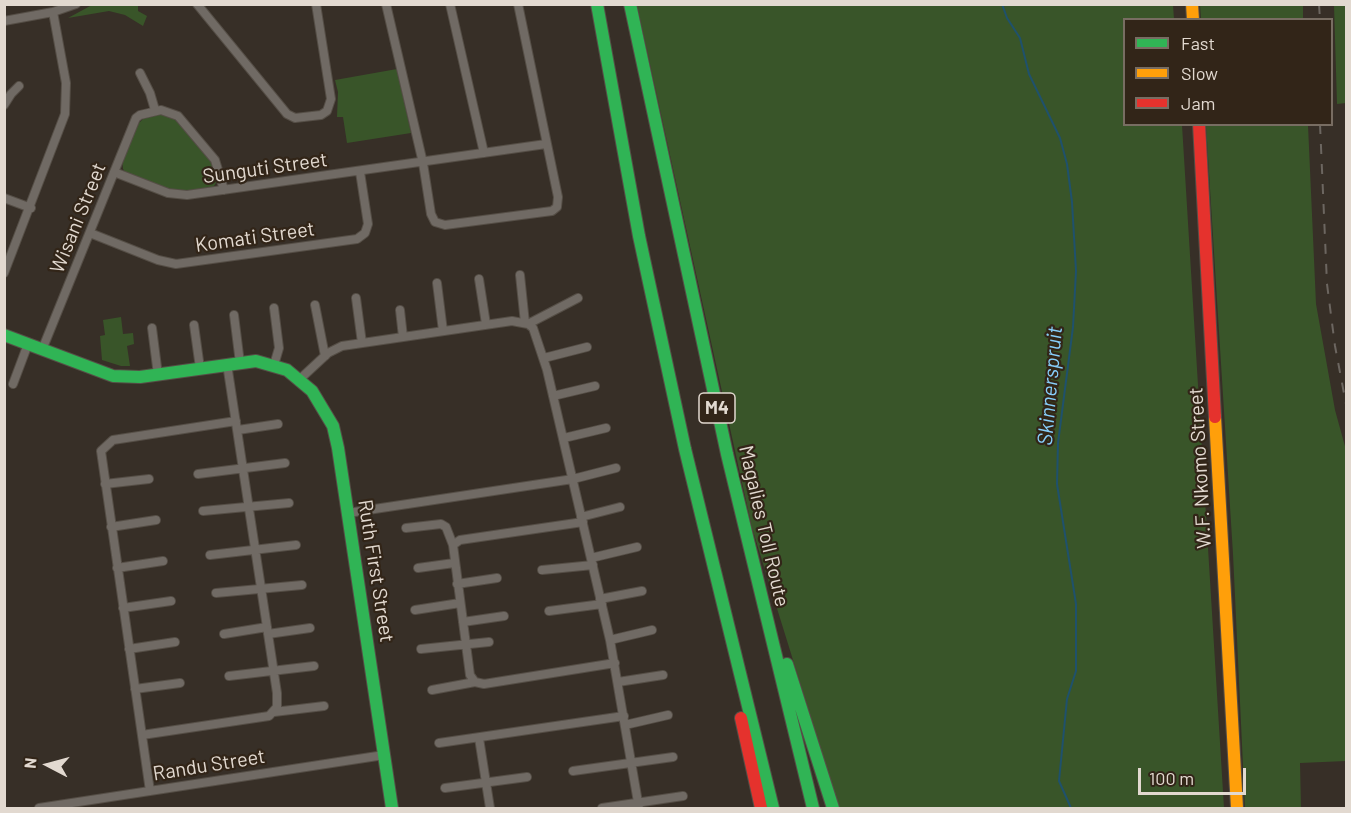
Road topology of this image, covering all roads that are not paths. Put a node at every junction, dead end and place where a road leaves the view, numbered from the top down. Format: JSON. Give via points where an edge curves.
{"nodes":[{"id":1,"x":76,"y":4,"type":"edge"},
{"id":2,"x":197,"y":4,"type":"edge"},
{"id":3,"x":316,"y":4,"type":"edge"},
{"id":4,"x":386,"y":4,"type":"edge"},
{"id":5,"x":450,"y":4,"type":"edge"},
{"id":6,"x":518,"y":4,"type":"edge"},
{"id":7,"x":597,"y":4,"type":"edge"},
{"id":8,"x":630,"y":4,"type":"edge"},
{"id":9,"x":52,"y":12,"type":"junction"},
{"id":10,"x":4,"y":21,"type":"edge"},
{"id":11,"x":140,"y":73,"type":"dead end"},
{"id":12,"x":20,"y":86,"type":"dead end"},
{"id":13,"x":4,"y":105,"type":"edge"},
{"id":14,"x":154,"y":110,"type":"junction"},
{"id":15,"x":1199,"y":126,"type":"edge"},
{"id":16,"x":546,"y":144,"type":"junction"},
{"id":17,"x":484,"y":153,"type":"junction"},
{"id":18,"x":423,"y":163,"type":"junction"},
{"id":19,"x":114,"y":172,"type":"junction"},
{"id":20,"x":360,"y":172,"type":"junction"},
{"id":21,"x":224,"y":190,"type":"junction"},
{"id":22,"x":4,"y":198,"type":"edge"},
{"id":23,"x":31,"y":208,"type":"junction"},
{"id":24,"x":90,"y":233,"type":"junction"},
{"id":25,"x":4,"y":273,"type":"edge"},
{"id":26,"x":520,"y":276,"type":"dead end"},
{"id":27,"x":479,"y":279,"type":"dead end"},
{"id":28,"x":437,"y":284,"type":"dead end"},
{"id":29,"x":356,"y":298,"type":"dead end"},
{"id":30,"x":578,"y":298,"type":"dead end"},
{"id":31,"x":315,"y":305,"type":"dead end"},
{"id":32,"x":274,"y":308,"type":"dead end"},
{"id":33,"x":400,"y":310,"type":"dead end"},
{"id":34,"x":234,"y":315,"type":"dead end"},
{"id":35,"x":486,"y":324,"type":"junction"},
{"id":36,"x":526,"y":324,"type":"junction"},
{"id":37,"x":194,"y":325,"type":"dead end"},
{"id":38,"x":152,"y":328,"type":"dead end"},
{"id":39,"x":444,"y":331,"type":"junction"},
{"id":40,"x":4,"y":335,"type":"edge"},
{"id":41,"x":403,"y":337,"type":"junction"},
{"id":42,"x":362,"y":343,"type":"junction"},
{"id":43,"x":28,"y":344,"type":"junction"},
{"id":44,"x":587,"y":347,"type":"dead end"},
{"id":45,"x":42,"y":350,"type":"junction"},
{"id":46,"x":325,"y":356,"type":"junction"},
{"id":47,"x":543,"y":358,"type":"junction"},
{"id":48,"x":240,"y":363,"type":"junction"},
{"id":49,"x":227,"y":364,"type":"junction"},
{"id":50,"x":274,"y":364,"type":"junction"},
{"id":51,"x":200,"y":368,"type":"junction"},
{"id":52,"x":158,"y":375,"type":"junction"},
{"id":53,"x":300,"y":379,"type":"junction"},
{"id":54,"x":13,"y":384,"type":"dead end"},
{"id":55,"x":595,"y":386,"type":"dead end"},
{"id":56,"x":554,"y":396,"type":"junction"},
{"id":57,"x":278,"y":424,"type":"dead end"},
{"id":58,"x":237,"y":425,"type":"junction"},
{"id":59,"x":606,"y":428,"type":"dead end"},
{"id":60,"x":564,"y":438,"type":"junction"},
{"id":61,"x":686,"y":450,"type":"junction"},
{"id":62,"x":727,"y":454,"type":"junction"},
{"id":63,"x":285,"y":463,"type":"dead end"},
{"id":64,"x":243,"y":468,"type":"junction"},
{"id":65,"x":616,"y":468,"type":"dead end"},
{"id":66,"x":198,"y":474,"type":"dead end"},
{"id":67,"x":573,"y":478,"type":"junction"},
{"id":68,"x":149,"y":479,"type":"dead end"},
{"id":69,"x":105,"y":484,"type":"junction"},
{"id":70,"x":289,"y":503,"type":"dead end"},
{"id":71,"x":249,"y":507,"type":"junction"},
{"id":72,"x":620,"y":507,"type":"dead end"},
{"id":73,"x":203,"y":511,"type":"dead end"},
{"id":74,"x":348,"y":513,"type":"junction"},
{"id":75,"x":582,"y":519,"type":"junction"},
{"id":76,"x":156,"y":520,"type":"dead end"},
{"id":77,"x":111,"y":527,"type":"junction"},
{"id":78,"x":405,"y":528,"type":"dead end"},
{"id":79,"x":296,"y":545,"type":"dead end"},
{"id":80,"x":453,"y":545,"type":"junction"},
{"id":81,"x":637,"y":547,"type":"dead end"},
{"id":82,"x":256,"y":549,"type":"junction"},
{"id":83,"x":210,"y":555,"type":"dead end"},
{"id":84,"x":164,"y":561,"type":"dead end"},
{"id":85,"x":592,"y":561,"type":"junction"},
{"id":86,"x":454,"y":563,"type":"junction"},
{"id":87,"x":117,"y":568,"type":"junction"},
{"id":88,"x":418,"y":568,"type":"dead end"},
{"id":89,"x":542,"y":570,"type":"dead end"},
{"id":90,"x":497,"y":578,"type":"dead end"},
{"id":91,"x":457,"y":584,"type":"junction"},
{"id":92,"x":302,"y":585,"type":"dead end"},
{"id":93,"x":261,"y":588,"type":"junction"},
{"id":94,"x":642,"y":591,"type":"dead end"},
{"id":95,"x":216,"y":593,"type":"dead end"},
{"id":96,"x":171,"y":601,"type":"dead end"},
{"id":97,"x":601,"y":602,"type":"junction"},
{"id":98,"x":460,"y":603,"type":"junction"},
{"id":99,"x":123,"y":608,"type":"junction"},
{"id":100,"x":415,"y":610,"type":"dead end"},
{"id":101,"x":549,"y":611,"type":"dead end"},
{"id":102,"x":504,"y":616,"type":"dead end"},
{"id":103,"x":462,"y":622,"type":"junction"},
{"id":104,"x":310,"y":628,"type":"dead end"},
{"id":105,"x":268,"y":630,"type":"junction"},
{"id":106,"x":652,"y":630,"type":"dead end"},
{"id":107,"x":225,"y":634,"type":"dead end"},
{"id":108,"x":610,"y":640,"type":"junction"},
{"id":109,"x":175,"y":642,"type":"dead end"},
{"id":110,"x":489,"y":642,"type":"dead end"},
{"id":111,"x":465,"y":644,"type":"junction"},
{"id":112,"x":129,"y":649,"type":"junction"},
{"id":113,"x":421,"y":650,"type":"dead end"},
{"id":114,"x":615,"y":663,"type":"junction"},
{"id":115,"x":314,"y":666,"type":"dead end"},
{"id":116,"x":274,"y":669,"type":"junction"},
{"id":117,"x":663,"y":675,"type":"dead end"},
{"id":118,"x":229,"y":676,"type":"dead end"},
{"id":119,"x":475,"y":682,"type":"junction"},
{"id":120,"x":618,"y":682,"type":"junction"},
{"id":121,"x":180,"y":683,"type":"dead end"},
{"id":122,"x":135,"y":689,"type":"junction"},
{"id":123,"x":432,"y":690,"type":"dead end"},
{"id":124,"x":324,"y":706,"type":"dead end"},
{"id":125,"x":274,"y":712,"type":"junction"},
{"id":126,"x":668,"y":716,"type":"dead end"},
{"id":127,"x":624,"y":721,"type":"junction"},
{"id":128,"x":142,"y":735,"type":"junction"},
{"id":129,"x":479,"y":738,"type":"junction"},
{"id":130,"x":439,"y":743,"type":"dead end"},
{"id":131,"x":384,"y":755,"type":"junction"},
{"id":132,"x":673,"y":756,"type":"dead end"},
{"id":133,"x":632,"y":762,"type":"junction"},
{"id":134,"x":573,"y":771,"type":"dead end"},
{"id":135,"x":527,"y":777,"type":"dead end"},
{"id":136,"x":486,"y":782,"type":"junction"},
{"id":137,"x":445,"y":788,"type":"dead end"},
{"id":138,"x":150,"y":791,"type":"junction"},
{"id":139,"x":683,"y":796,"type":"dead end"},
{"id":140,"x":639,"y":806,"type":"edge"},
{"id":141,"x":39,"y":808,"type":"edge"},
{"id":142,"x":392,"y":808,"type":"edge"},
{"id":143,"x":490,"y":808,"type":"edge"},
{"id":144,"x":602,"y":808,"type":"edge"},
{"id":145,"x":761,"y":808,"type":"edge"},
{"id":146,"x":773,"y":808,"type":"edge"},
{"id":147,"x":813,"y":808,"type":"edge"},
{"id":148,"x":833,"y":808,"type":"edge"},
{"id":149,"x":1238,"y":808,"type":"edge"}],
"edges":[{"from":1,"to":9,"type":"street"},
{"from":2,"to":3,"type":"street","via":[[287,114],[295,118],[321,115],[332,99]]},
{"from":4,"to":18,"type":"street"},
{"from":5,"to":17,"type":"street"},
{"from":6,"to":16,"type":"street"},
{"from":7,"to":61,"type":"main road","number":"M4","via":[[639,236]]},
{"from":8,"to":62,"type":"main road","name":"Magalies Toll Route","number":"M4"},
{"from":9,"to":10,"type":"street"},
{"from":9,"to":23,"type":"street","via":[[66,83],[65,114]]},
{"from":11,"to":14,"type":"street"},
{"from":12,"to":13,"type":"street"},
{"from":14,"to":19,"type":"street","name":"Wisani Street","via":[[136,118]]},
{"from":14,"to":21,"type":"street","via":[[178,116],[211,153]]},
{"from":15,"to":149,"type":"main road","name":"W.F. Nkomo Street"},
{"from":16,"to":17,"type":"street","name":"Sunguti Street"},
{"from":16,"to":18,"type":"street","via":[[558,197],[557,207],[552,211],[438,224],[431,214]]},
{"from":17,"to":18,"type":"street","name":"Sunguti Street"},
{"from":18,"to":20,"type":"street","name":"Sunguti Street"},
{"from":19,"to":21,"type":"street","name":"Sunguti Street","via":[[181,196]]},
{"from":19,"to":24,"type":"street","name":"Wisani Street"},
{"from":20,"to":21,"type":"street","name":"Sunguti Street"},
{"from":20,"to":24,"type":"street","name":"Komati Street","via":[[368,224],[357,239],[176,264]]},
{"from":22,"to":23,"type":"street"},
{"from":23,"to":25,"type":"street"},
{"from":24,"to":45,"type":"street","name":"Wisani Street"},
{"from":26,"to":36,"type":"street"},
{"from":27,"to":35,"type":"street"},
{"from":28,"to":39,"type":"street"},
{"from":29,"to":42,"type":"street"},
{"from":30,"to":36,"type":"street"},
{"from":31,"to":46,"type":"street"},
{"from":32,"to":50,"type":"street","via":[[279,348]]},
{"from":33,"to":41,"type":"street"},
{"from":34,"to":48,"type":"street"},
{"from":35,"to":36,"type":"street"},
{"from":35,"to":39,"type":"street"},
{"from":36,"to":47,"type":"street","via":[[537,335]]},
{"from":37,"to":51,"type":"street"},
{"from":38,"to":52,"type":"street"},
{"from":39,"to":41,"type":"street"},
{"from":40,"to":43,"type":"main road","name":"Ruth First Street"},
{"from":41,"to":42,"type":"street"},
{"from":42,"to":46,"type":"street","via":[[342,346]]},
{"from":43,"to":45,"type":"main road","name":"Ruth First Street"},
{"from":43,"to":54,"type":"street"},
{"from":44,"to":47,"type":"street"},
{"from":45,"to":52,"type":"main road","name":"Ruth First Street","via":[[113,376]]},
{"from":46,"to":53,"type":"street"},
{"from":47,"to":56,"type":"street"},
{"from":48,"to":49,"type":"main road","name":"Ruth First Street"},
{"from":48,"to":50,"type":"main road","name":"Ruth First Street"},
{"from":49,"to":51,"type":"main road","name":"Ruth First Street"},
{"from":49,"to":58,"type":"street"},
{"from":50,"to":53,"type":"main road","name":"Ruth First Street"},
{"from":51,"to":52,"type":"main road","name":"Ruth First Street"},
{"from":53,"to":74,"type":"main road","name":"Ruth First Street","via":[[323,406],[333,426]]},
{"from":55,"to":56,"type":"street"},
{"from":56,"to":60,"type":"street"},
{"from":57,"to":58,"type":"street"},
{"from":58,"to":64,"type":"street"},
{"from":58,"to":69,"type":"street","via":[[112,440],[100,455]]},
{"from":59,"to":60,"type":"street"},
{"from":60,"to":67,"type":"street"},
{"from":61,"to":145,"type":"main road"},
{"from":61,"to":146,"type":"main road","number":"M4"},
{"from":62,"to":147,"type":"main road","name":"Magalies Toll Route","number":"M4"},
{"from":62,"to":148,"type":"main road","via":[[762,582]]},
{"from":63,"to":64,"type":"street"},
{"from":64,"to":66,"type":"street"},
{"from":64,"to":71,"type":"street"},
{"from":65,"to":67,"type":"street"},
{"from":67,"to":74,"type":"street"},
{"from":67,"to":75,"type":"street"},
{"from":68,"to":69,"type":"street"},
{"from":69,"to":77,"type":"street"},
{"from":70,"to":71,"type":"street"},
{"from":71,"to":73,"type":"street"},
{"from":71,"to":82,"type":"street"},
{"from":72,"to":75,"type":"street"},
{"from":74,"to":131,"type":"main road","name":"Ruth First Street"},
{"from":75,"to":80,"type":"street","via":[[460,540]]},
{"from":75,"to":85,"type":"street"},
{"from":76,"to":77,"type":"street"},
{"from":77,"to":87,"type":"street"},
{"from":78,"to":80,"type":"street","via":[[441,524]]},
{"from":79,"to":82,"type":"street"},
{"from":80,"to":86,"type":"street"},
{"from":81,"to":85,"type":"street"},
{"from":82,"to":83,"type":"street"},
{"from":82,"to":93,"type":"street"},
{"from":84,"to":87,"type":"street"},
{"from":85,"to":89,"type":"street"},
{"from":85,"to":97,"type":"street"},
{"from":86,"to":88,"type":"street"},
{"from":86,"to":91,"type":"street"},
{"from":87,"to":99,"type":"street"},
{"from":90,"to":91,"type":"street"},
{"from":91,"to":98,"type":"street"},
{"from":92,"to":93,"type":"street"},
{"from":93,"to":95,"type":"street"},
{"from":93,"to":105,"type":"street"},
{"from":94,"to":97,"type":"street"},
{"from":96,"to":99,"type":"street"},
{"from":97,"to":101,"type":"street"},
{"from":97,"to":108,"type":"street"},
{"from":98,"to":100,"type":"street"},
{"from":98,"to":103,"type":"street"},
{"from":99,"to":112,"type":"street"},
{"from":102,"to":103,"type":"street"},
{"from":103,"to":111,"type":"street"},
{"from":104,"to":105,"type":"street"},
{"from":105,"to":107,"type":"street"},
{"from":105,"to":116,"type":"street"},
{"from":106,"to":108,"type":"street"},
{"from":108,"to":114,"type":"street"},
{"from":109,"to":112,"type":"street"},
{"from":110,"to":111,"type":"street"},
{"from":111,"to":113,"type":"street"},
{"from":111,"to":119,"type":"street","via":[[470,675]]},
{"from":112,"to":122,"type":"street"},
{"from":114,"to":119,"type":"street","via":[[484,684]]},
{"from":114,"to":120,"type":"street"},
{"from":115,"to":116,"type":"street"},
{"from":116,"to":118,"type":"street"},
{"from":116,"to":125,"type":"street","via":[[278,701]]},
{"from":117,"to":120,"type":"street"},
{"from":119,"to":123,"type":"street"},
{"from":120,"to":127,"type":"street"},
{"from":121,"to":122,"type":"street"},
{"from":122,"to":128,"type":"street"},
{"from":124,"to":125,"type":"street"},
{"from":125,"to":128,"type":"street","via":[[269,716]]},
{"from":126,"to":127,"type":"street"},
{"from":127,"to":129,"type":"street"},
{"from":127,"to":133,"type":"street"},
{"from":128,"to":138,"type":"street"},
{"from":129,"to":130,"type":"street"},
{"from":129,"to":136,"type":"street"},
{"from":131,"to":138,"type":"street","name":"Randu Street"},
{"from":131,"to":142,"type":"main road","name":"Ruth First Street"},
{"from":132,"to":133,"type":"street"},
{"from":133,"to":134,"type":"street"},
{"from":133,"to":140,"type":"street"},
{"from":135,"to":136,"type":"street"},
{"from":136,"to":137,"type":"street"},
{"from":136,"to":143,"type":"street"},
{"from":138,"to":141,"type":"street","name":"Randu Street"},
{"from":139,"to":140,"type":"street"},
{"from":140,"to":144,"type":"street"}]}
